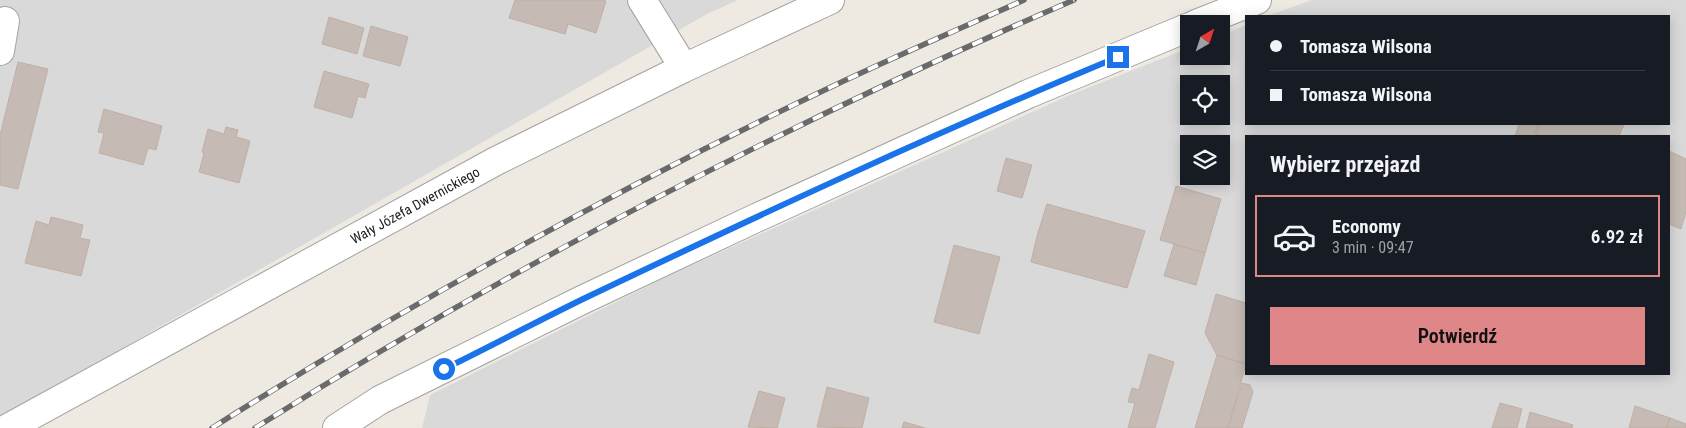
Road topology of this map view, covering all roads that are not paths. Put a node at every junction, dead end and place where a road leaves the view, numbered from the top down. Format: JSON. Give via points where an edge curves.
{"nodes":[{"id":1,"x":642,"y":0,"type":"edge"},
{"id":2,"x":830,"y":0,"type":"edge"},
{"id":3,"x":1257,"y":0,"type":"edge"},
{"id":4,"x":1219,"y":15,"type":"edge"},
{"id":5,"x":5,"y":20,"type":"dead end"},
{"id":6,"x":1180,"y":31,"type":"edge"},
{"id":7,"x":0,"y":51,"type":"edge"},
{"id":8,"x":684,"y":68,"type":"junction"},
{"id":9,"x":8,"y":428,"type":"edge"},
{"id":10,"x":337,"y":428,"type":"edge"}],
"edges":[{"from":1,"to":8,"type":"street"},
{"from":2,"to":8,"type":"street","name":"Wały Józefa Dwernickiego"},
{"from":3,"to":4,"type":"street"},
{"from":5,"to":7,"type":"street"},
{"from":6,"to":10,"type":"street","via":[[1028,94],[756,218],[380,400]]},
{"from":8,"to":9,"type":"street","name":"Wały Józefa Dwernickiego","via":[[496,161]]}]}
